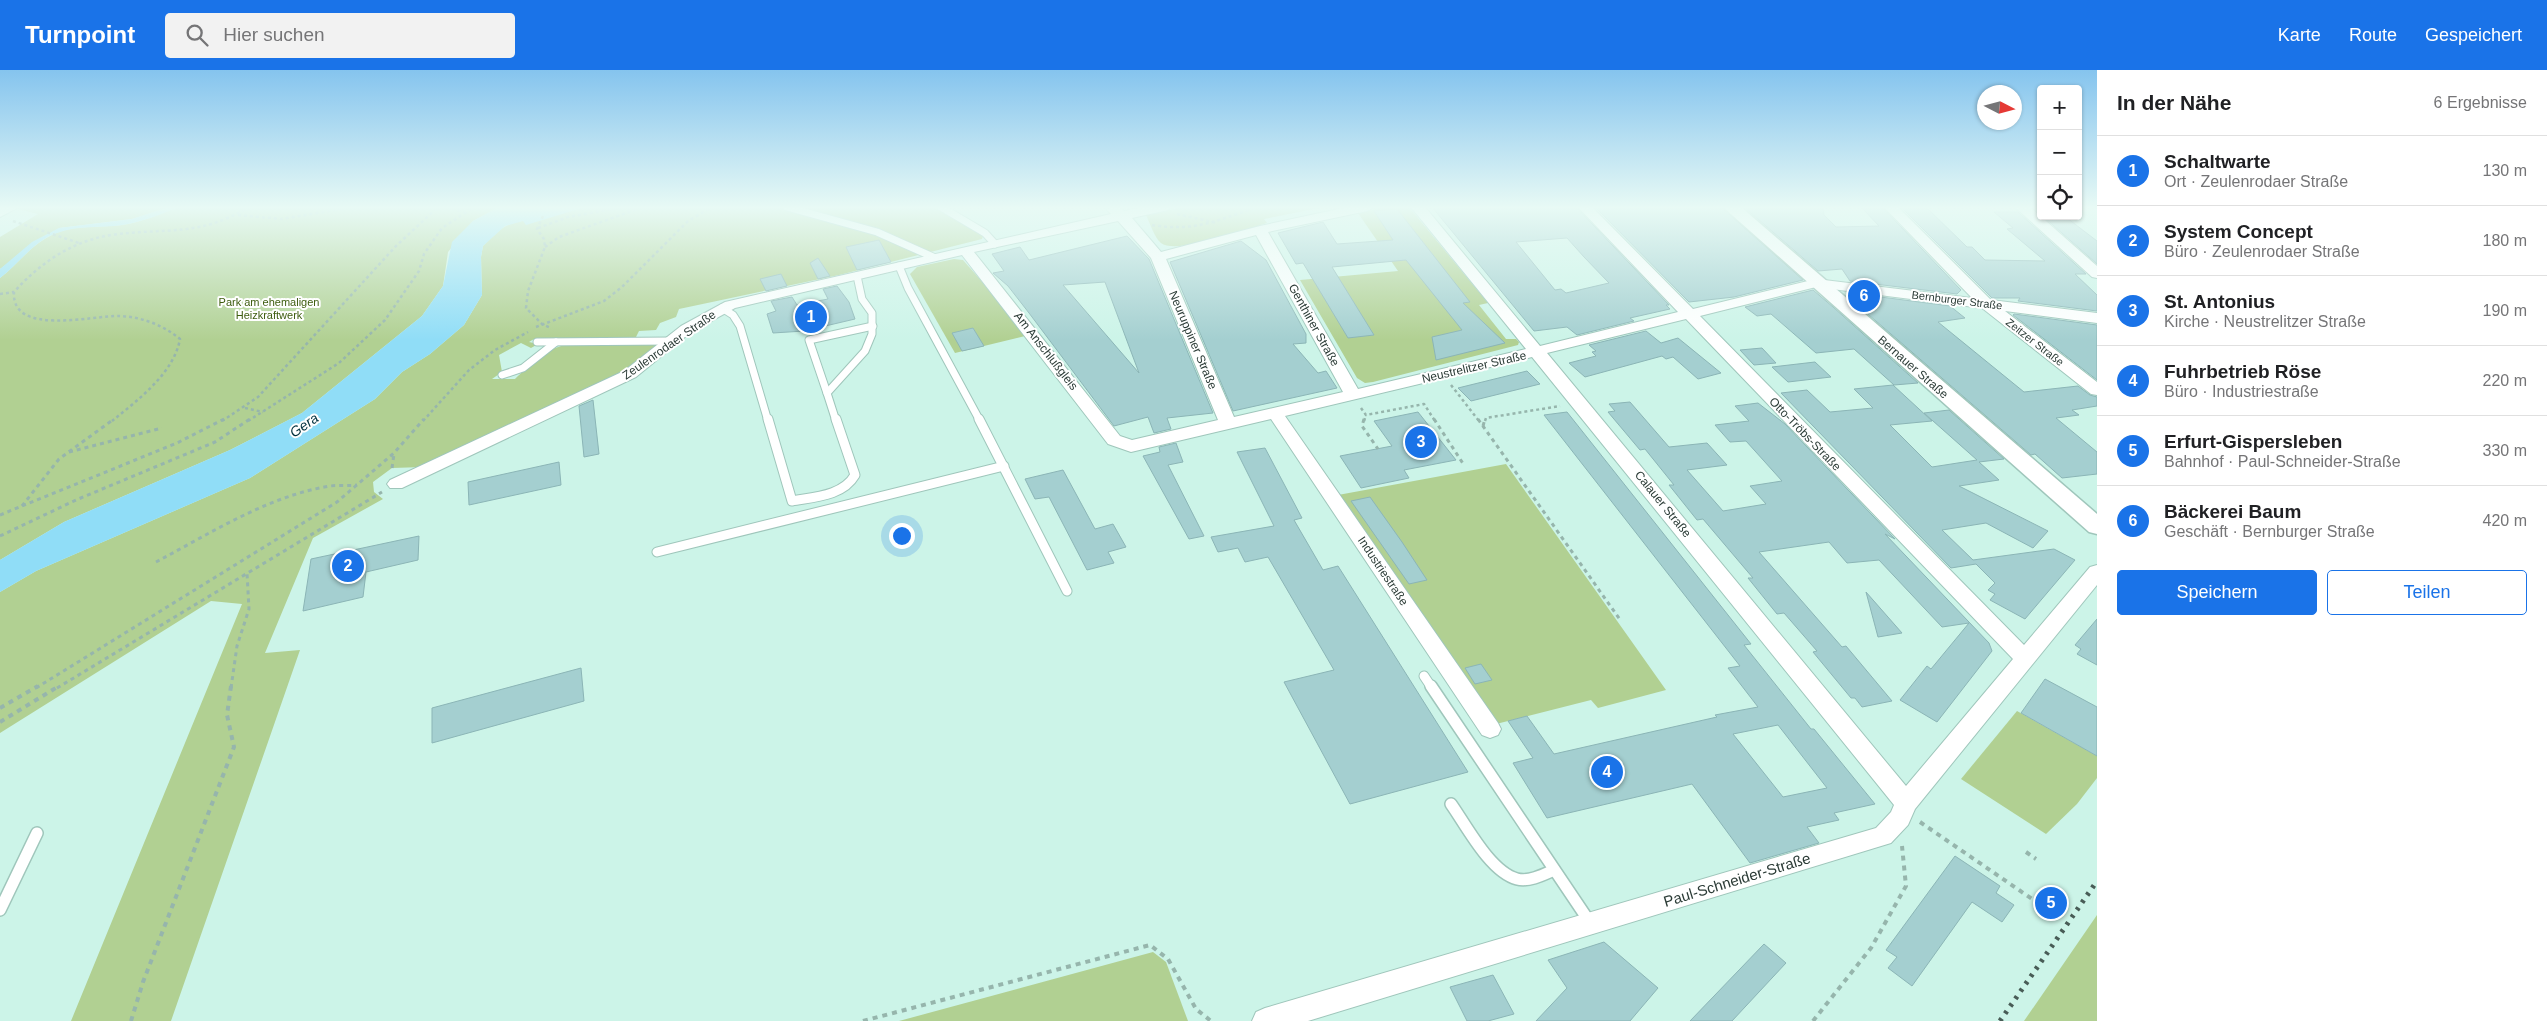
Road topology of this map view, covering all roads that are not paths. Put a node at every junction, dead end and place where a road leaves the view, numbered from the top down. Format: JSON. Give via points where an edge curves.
{"nodes":[{"id":1,"x":919,"y":251,"type":"edge"},
{"id":2,"x":960,"y":251,"type":"edge"},
{"id":3,"x":966,"y":251,"type":"edge"},
{"id":4,"x":1153,"y":251,"type":"edge"},
{"id":5,"x":1179,"y":251,"type":"edge"},
{"id":6,"x":1272,"y":251,"type":"edge"},
{"id":7,"x":1455,"y":251,"type":"edge"},
{"id":8,"x":1628,"y":251,"type":"edge"},
{"id":9,"x":1781,"y":251,"type":"edge"},
{"id":10,"x":1935,"y":251,"type":"edge"},
{"id":11,"x":2072,"y":251,"type":"edge"},
{"id":12,"x":1158,"y":257,"type":"junction"},
{"id":13,"x":934,"y":258,"type":"junction"},
{"id":14,"x":899,"y":266,"type":"junction"},
{"id":15,"x":2097,"y":274,"type":"edge"},
{"id":16,"x":857,"y":276,"type":"junction"},
{"id":17,"x":1816,"y":283,"type":"junction"},
{"id":18,"x":1985,"y":303,"type":"junction"},
{"id":19,"x":722,"y":308,"type":"junction"},
{"id":20,"x":1687,"y":313,"type":"junction"},
{"id":21,"x":2097,"y":318,"type":"edge"},
{"id":22,"x":873,"y":326,"type":"junction"},
{"id":23,"x":672,"y":341,"type":"junction"},
{"id":24,"x":537,"y":342,"type":"dead end"},
{"id":25,"x":556,"y":342,"type":"junction"},
{"id":26,"x":1538,"y":351,"type":"junction"},
{"id":27,"x":502,"y":376,"type":"dead end"},
{"id":28,"x":2097,"y":390,"type":"edge"},
{"id":29,"x":827,"y":393,"type":"junction"},
{"id":30,"x":1353,"y":395,"type":"junction"},
{"id":31,"x":1275,"y":413,"type":"junction"},
{"id":32,"x":1228,"y":423,"type":"junction"},
{"id":33,"x":1131,"y":446,"type":"joint"},
{"id":34,"x":1004,"y":466,"type":"junction"},
{"id":35,"x":396,"y":484,"type":"road end"},
{"id":36,"x":2097,"y":526,"type":"edge"},
{"id":37,"x":657,"y":552,"type":"dead end"},
{"id":38,"x":2097,"y":572,"type":"edge"},
{"id":39,"x":1067,"y":591,"type":"dead end"},
{"id":40,"x":2025,"y":659,"type":"junction"},
{"id":41,"x":1424,"y":676,"type":"dead end"},
{"id":42,"x":1490,"y":729,"type":"dead end"},
{"id":43,"x":1451,"y":804,"type":"dead end"},
{"id":44,"x":1903,"y":811,"type":"junction"},
{"id":45,"x":37,"y":833,"type":"dead end"},
{"id":46,"x":1554,"y":870,"type":"junction"},
{"id":47,"x":0,"y":910,"type":"edge"},
{"id":48,"x":1591,"y":924,"type":"junction"},
{"id":49,"x":1265,"y":1021,"type":"edge"}],
"edges":[{"from":1,"to":13,"type":"lane"},
{"from":2,"to":13,"type":"street","name":"Zeulenrodaer Straße"},
{"from":3,"to":33,"type":"street","name":"Am Anschlußgleis","via":[[1114,440]]},
{"from":4,"to":12,"type":"street","name":"Neuruppiner Straße"},
{"from":5,"to":12,"type":"street"},
{"from":6,"to":30,"type":"street","name":"Genthiner Straße"},
{"from":7,"to":26,"type":"street","name":"Calauer Straße"},
{"from":8,"to":20,"type":"street","name":"Otto-Tröbs-Straße"},
{"from":9,"to":17,"type":"street","name":"Bernauer Straße"},
{"from":10,"to":18,"type":"street","name":"Zeitzer Straße"},
{"from":11,"to":15,"type":"street"},
{"from":12,"to":32,"type":"street","name":"Neuruppiner Straße"},
{"from":13,"to":14,"type":"street","name":"Zeulenrodaer Straße"},
{"from":14,"to":16,"type":"street","name":"Zeulenrodaer Straße"},
{"from":14,"to":34,"type":"lane"},
{"from":16,"to":19,"type":"street","name":"Zeulenrodaer Straße"},
{"from":16,"to":22,"type":"lane","via":[[862,299],[872,313]]},
{"from":17,"to":18,"type":"street","name":"Bernburger Straße"},
{"from":17,"to":20,"type":"street","name":"Neustrelitzer Straße"},
{"from":17,"to":36,"type":"street","name":"Bernauer Straße"},
{"from":18,"to":21,"type":"street","name":"Bernburger Straße"},
{"from":18,"to":28,"type":"street","name":"Zeitzer Straße"},
{"from":19,"to":23,"type":"street","name":"Zeulenrodaer Straße"},
{"from":19,"to":29,"type":"lane","via":[[733,315],[740,326],[792,501],[844,489],[853,482],[855,475]]},
{"from":20,"to":26,"type":"street","name":"Neustrelitzer Straße"},
{"from":20,"to":40,"type":"street","name":"Otto-Tröbs-Straße"},
{"from":22,"to":29,"type":"lane","via":[[865,350]]},
{"from":22,"to":29,"type":"lane","via":[[809,340]]},
{"from":23,"to":25,"type":"lane"},
{"from":23,"to":35,"type":"street","name":"Zeulenrodaer Straße","via":[[630,374]]},
{"from":24,"to":25,"type":"lane"},
{"from":25,"to":27,"type":"lane","via":[[518,373]]},
{"from":26,"to":30,"type":"street","name":"Neustrelitzer Straße"},
{"from":26,"to":44,"type":"street","name":"Calauer Straße"},
{"from":30,"to":31,"type":"street","name":"Neustrelitzer Straße"},
{"from":31,"to":32,"type":"street","name":"Neustrelitzer Straße"},
{"from":31,"to":42,"type":"street","name":"Industriestraße"},
{"from":32,"to":33,"type":"street","name":"Neustrelitzer Straße"},
{"from":34,"to":37,"type":"lane"},
{"from":34,"to":39,"type":"lane"},
{"from":38,"to":40,"type":"street","name":"Paul-Schneider-Straße"},
{"from":40,"to":44,"type":"street","name":"Paul-Schneider-Straße"},
{"from":41,"to":46,"type":"lane"},
{"from":43,"to":46,"type":"lane","via":[[1495,865],[1506,875],[1514,879],[1529,879]]},
{"from":44,"to":48,"type":"street","name":"Paul-Schneider-Straße","via":[[1884,836]]},
{"from":45,"to":47,"type":"lane"},
{"from":46,"to":48,"type":"lane"},
{"from":48,"to":49,"type":"street","name":"Paul-Schneider-Straße"}]}
